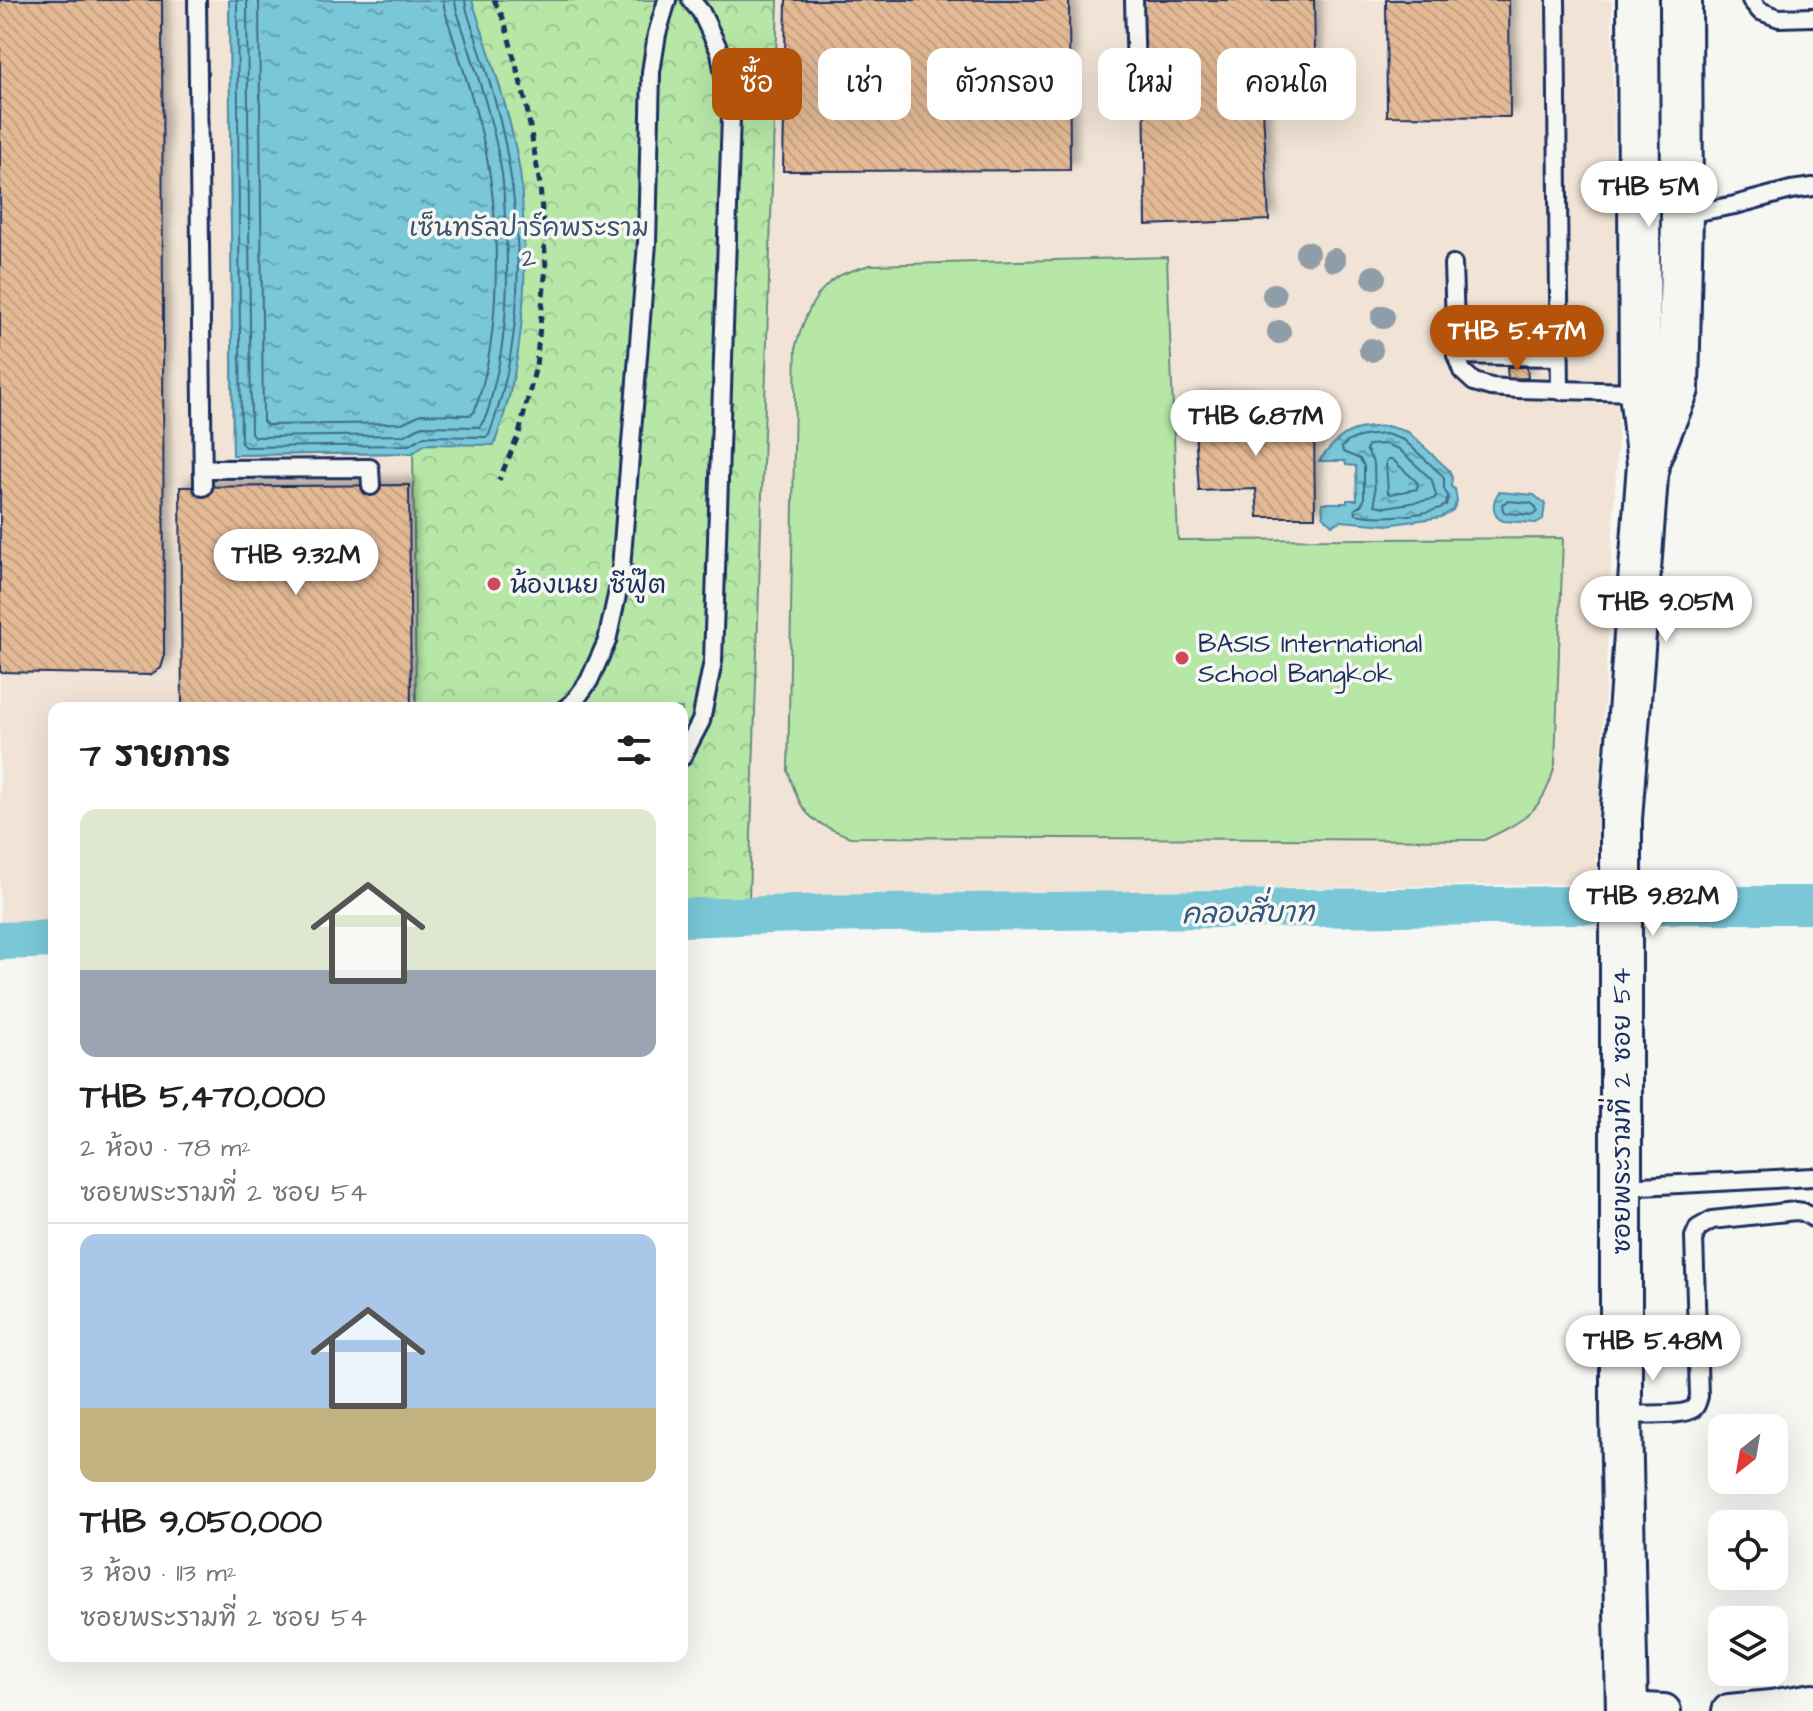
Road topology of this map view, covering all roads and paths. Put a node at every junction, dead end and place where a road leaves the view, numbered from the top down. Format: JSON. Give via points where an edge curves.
{"nodes":[{"id":1,"x":197,"y":0,"type":"edge"},
{"id":2,"x":494,"y":0,"type":"edge"},
{"id":3,"x":667,"y":0,"type":"edge"},
{"id":4,"x":691,"y":0,"type":"edge"},
{"id":5,"x":1134,"y":0,"type":"edge"},
{"id":6,"x":1556,"y":0,"type":"edge"},
{"id":7,"x":1638,"y":0,"type":"edge"},
{"id":8,"x":1681,"y":0,"type":"edge"},
{"id":9,"x":1751,"y":0,"type":"edge"},
{"id":10,"x":1813,"y":17,"type":"edge"},
{"id":11,"x":1135,"y":48,"type":"edge"},
{"id":12,"x":1813,"y":187,"type":"edge"},
{"id":13,"x":1682,"y":215,"type":"junction"},
{"id":14,"x":1453,"y":264,"type":"dead end"},
{"id":15,"x":1456,"y":355,"type":"junction"},
{"id":16,"x":1559,"y":357,"type":"junction"},
{"id":17,"x":1560,"y":391,"type":"junction"},
{"id":18,"x":1640,"y":392,"type":"junction"},
{"id":19,"x":1648,"y":464,"type":"junction"},
{"id":20,"x":203,"y":469,"type":"junction"},
{"id":21,"x":499,"y":480,"type":"dead end"},
{"id":22,"x":371,"y":486,"type":"dead end"},
{"id":23,"x":203,"y":487,"type":"dead end"},
{"id":24,"x":574,"y":702,"type":"edge"},
{"id":25,"x":688,"y":746,"type":"edge"},
{"id":26,"x":1813,"y":1177,"type":"edge"},
{"id":27,"x":1622,"y":1187,"type":"junction"},
{"id":28,"x":1813,"y":1218,"type":"edge"},
{"id":29,"x":1621,"y":1414,"type":"junction"},
{"id":30,"x":1813,"y":1700,"type":"edge"},
{"id":31,"x":1639,"y":1710,"type":"edge"},
{"id":32,"x":1729,"y":1711,"type":"edge"}],
"edges":[{"from":1,"to":20,"type":"lane"},
{"from":2,"to":21,"type":"path","via":[[526,103],[546,267],[536,366],[519,434]]},
{"from":3,"to":24,"type":"lane","via":[[651,72],[647,243],[620,581],[607,641]]},
{"from":4,"to":25,"type":"lane","via":[[720,52],[731,116],[713,661],[701,721]]},
{"from":5,"to":11,"type":"lane"},
{"from":6,"to":16,"type":"lane"},
{"from":7,"to":18,"type":"street","name":"ซอยพระรามที่ 2 ซอย 54"},
{"from":8,"to":13,"type":"street","name":"ซอยพระรามที่ 2 ซอย 54"},
{"from":9,"to":10,"type":"lane","via":[[1760,11],[1779,18]]},
{"from":12,"to":13,"type":"lane"},
{"from":13,"to":19,"type":"street","name":"ซอยพระรามที่ 2 ซอย 54","via":[[1678,389]]},
{"from":14,"to":15,"type":"lane"},
{"from":15,"to":16,"type":"lane"},
{"from":15,"to":17,"type":"lane","via":[[1474,382]]},
{"from":16,"to":17,"type":"lane"},
{"from":17,"to":18,"type":"lane"},
{"from":18,"to":19,"type":"street","name":"ซอยพระรามที่ 2 ซอย 54"},
{"from":19,"to":27,"type":"street","name":"ซอยพระรามที่ 2 ซอย 54","via":[[1621,819]]},
{"from":20,"to":22,"type":"lane","via":[[285,478],[370,468]]},
{"from":20,"to":23,"type":"lane"},
{"from":26,"to":27,"type":"lane"},
{"from":27,"to":29,"type":"street","name":"ซอยพระรามที่ 2 ซอย 54"},
{"from":28,"to":29,"type":"lane","via":[[1796,1211],[1712,1220],[1698,1228],[1697,1404],[1679,1413]]},
{"from":29,"to":31,"type":"street","name":"ซอยพระรามที่ 2 ซอย 54"},
{"from":30,"to":32,"type":"street"}]}
